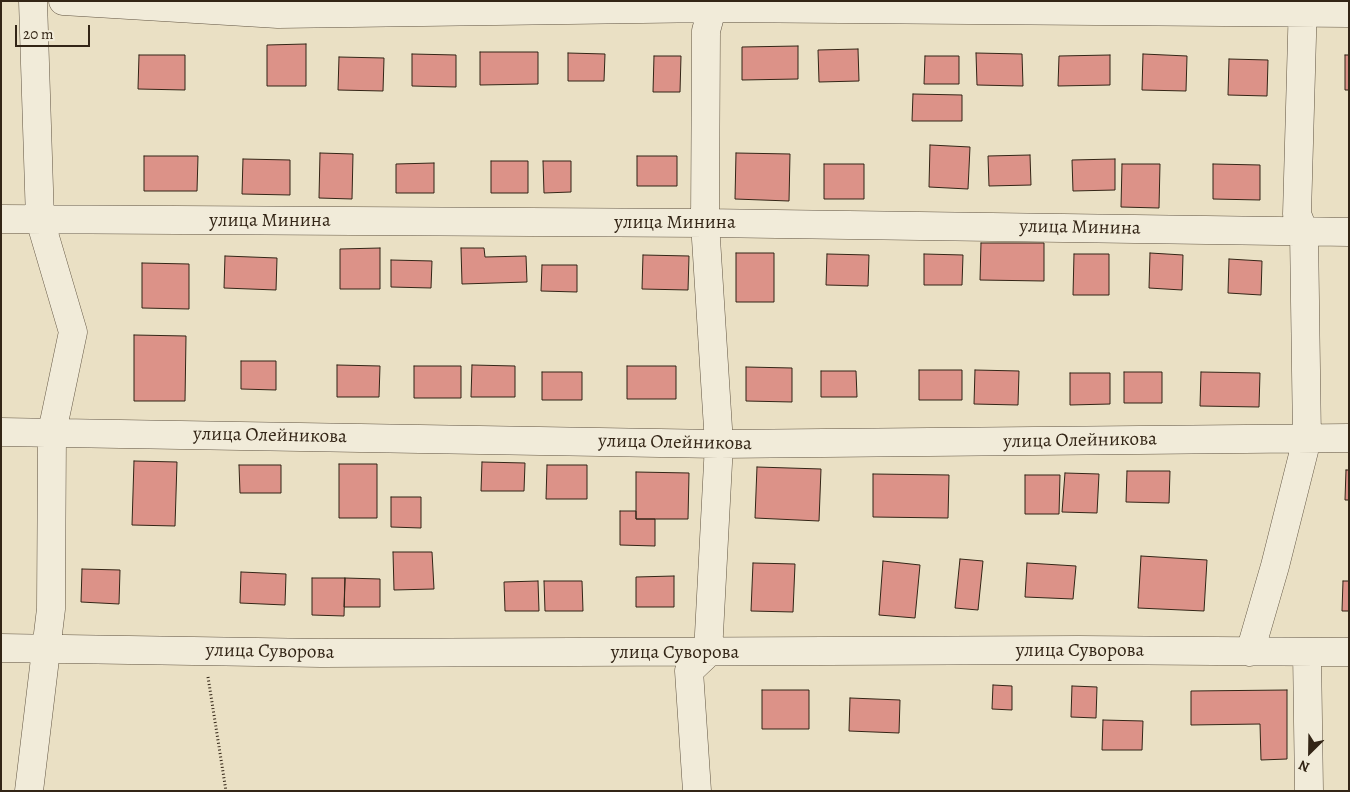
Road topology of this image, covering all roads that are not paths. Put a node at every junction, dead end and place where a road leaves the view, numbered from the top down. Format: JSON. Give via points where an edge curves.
{"nodes":[{"id":1,"x":33,"y":1,"type":"edge"},
{"id":2,"x":63,"y":1,"type":"edge"},
{"id":3,"x":714,"y":5,"type":"edge"},
{"id":4,"x":1303,"y":7,"type":"edge"},
{"id":5,"x":1349,"y":13,"type":"edge"},
{"id":6,"x":1,"y":219,"type":"edge"},
{"id":7,"x":40,"y":220,"type":"junction"},
{"id":8,"x":705,"y":223,"type":"junction"},
{"id":9,"x":1304,"y":232,"type":"junction"},
{"id":10,"x":1349,"y":232,"type":"edge"},
{"id":11,"x":1,"y":432,"type":"edge"},
{"id":12,"x":52,"y":432,"type":"junction"},
{"id":13,"x":1349,"y":438,"type":"edge"},
{"id":14,"x":1307,"y":439,"type":"junction"},
{"id":15,"x":719,"y":444,"type":"junction"},
{"id":16,"x":1,"y":648,"type":"edge"},
{"id":17,"x":46,"y":648,"type":"junction"},
{"id":18,"x":1250,"y":652,"type":"junction"},
{"id":19,"x":1307,"y":652,"type":"junction"},
{"id":20,"x":1349,"y":652,"type":"edge"},
{"id":21,"x":708,"y":653,"type":"junction"},
{"id":22,"x":29,"y":791,"type":"edge"},
{"id":23,"x":697,"y":791,"type":"edge"},
{"id":24,"x":1309,"y":791,"type":"edge"}],
"edges":[{"from":1,"to":7,"type":"street"},
{"from":2,"to":3,"type":"street","via":[[278,14]]},
{"from":3,"to":4,"type":"street"},
{"from":3,"to":8,"type":"street","via":[[706,31]]},
{"from":4,"to":5,"type":"street"},
{"from":4,"to":9,"type":"street","via":[[1297,214]]},
{"from":6,"to":7,"type":"street","name":"улица Минина"},
{"from":7,"to":8,"type":"street","name":"улица Минина"},
{"from":7,"to":12,"type":"street","via":[[73,332]]},
{"from":8,"to":9,"type":"street","name":"улица Минина"},
{"from":8,"to":15,"type":"street"},
{"from":9,"to":10,"type":"street","name":"улица Минина"},
{"from":9,"to":14,"type":"street"},
{"from":11,"to":12,"type":"street","name":"улица Олейникова"},
{"from":12,"to":15,"type":"street","name":"улица Олейникова"},
{"from":12,"to":17,"type":"street","via":[[51,609]]},
{"from":13,"to":14,"type":"street","name":"улица Олейникова"},
{"from":14,"to":15,"type":"street","name":"улица Олейникова"},
{"from":14,"to":18,"type":"street"},
{"from":15,"to":21,"type":"street"},
{"from":16,"to":17,"type":"street","name":"улица Суворова"},
{"from":17,"to":21,"type":"street","name":"улица Суворова"},
{"from":17,"to":22,"type":"street"},
{"from":18,"to":19,"type":"street","name":"улица Суворова"},
{"from":18,"to":21,"type":"street","name":"улица Суворова"},
{"from":19,"to":20,"type":"street","name":"улица Суворова"},
{"from":19,"to":24,"type":"street"},
{"from":21,"to":23,"type":"street","via":[[688,671]]}]}
